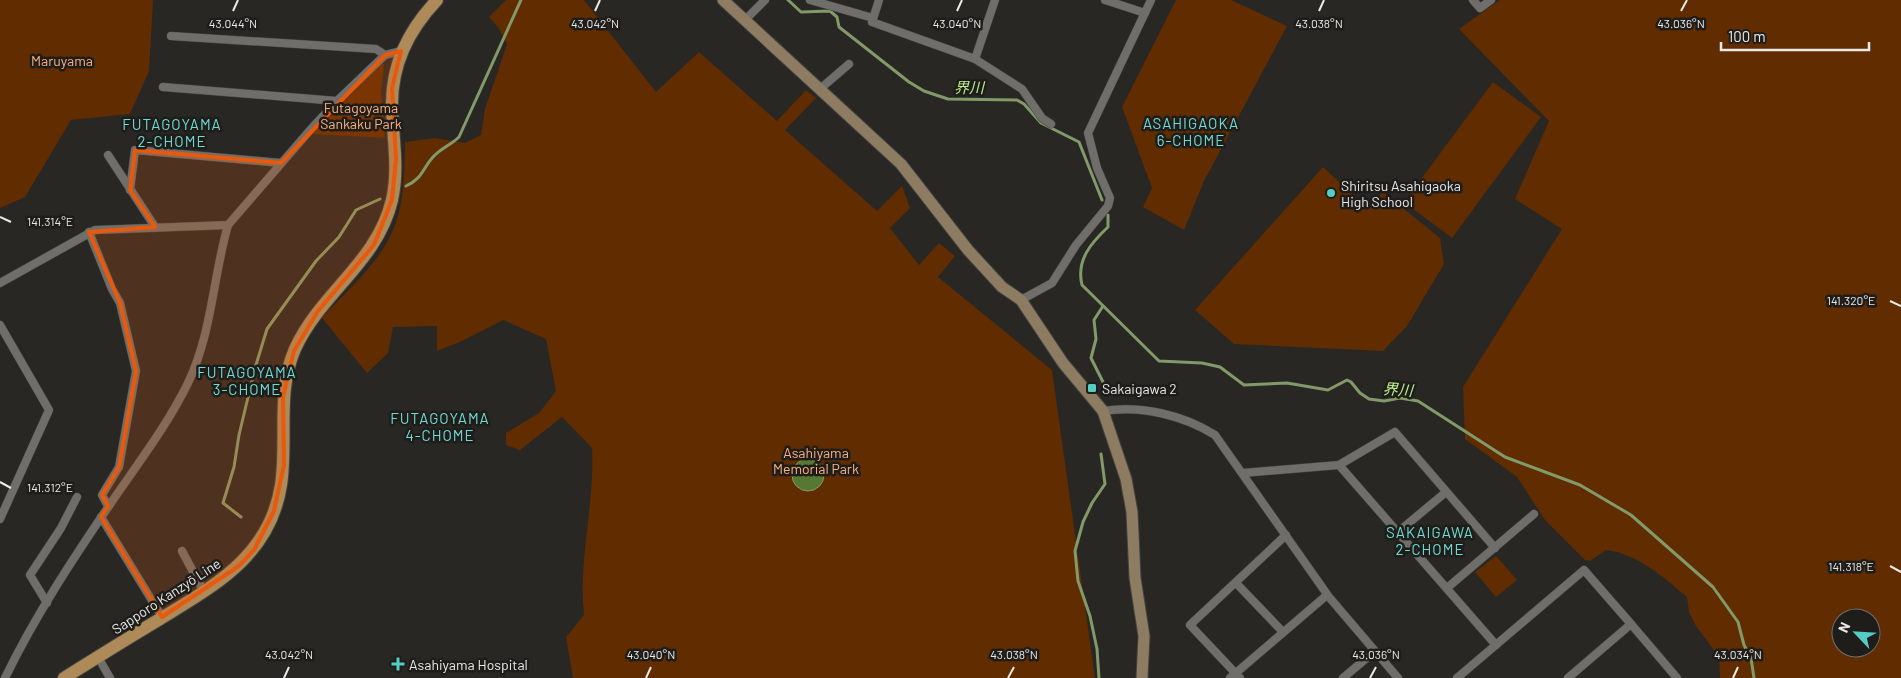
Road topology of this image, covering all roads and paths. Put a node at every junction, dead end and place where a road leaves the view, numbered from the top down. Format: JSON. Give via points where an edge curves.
{"nodes":[{"id":1,"x":437,"y":0,"type":"edge"},
{"id":2,"x":723,"y":0,"type":"edge"},
{"id":3,"x":765,"y":0,"type":"edge"},
{"id":4,"x":810,"y":0,"type":"edge"},
{"id":5,"x":879,"y":0,"type":"edge"},
{"id":6,"x":995,"y":0,"type":"edge"},
{"id":7,"x":1106,"y":0,"type":"edge"},
{"id":8,"x":1151,"y":0,"type":"edge"},
{"id":9,"x":1473,"y":0,"type":"edge"},
{"id":10,"x":1491,"y":0,"type":"edge"},
{"id":11,"x":1145,"y":13,"type":"junction"},
{"id":12,"x":873,"y":18,"type":"junction"},
{"id":13,"x":745,"y":20,"type":"junction"},
{"id":14,"x":171,"y":36,"type":"dead end"},
{"id":15,"x":401,"y":51,"type":"junction"},
{"id":16,"x":385,"y":55,"type":"junction"},
{"id":17,"x":975,"y":59,"type":"junction"},
{"id":18,"x":849,"y":64,"type":"dead end"},
{"id":19,"x":163,"y":87,"type":"dead end"},
{"id":20,"x":820,"y":89,"type":"junction"},
{"id":21,"x":338,"y":101,"type":"junction"},
{"id":22,"x":1051,"y":124,"type":"dead end"},
{"id":23,"x":108,"y":155,"type":"dead end"},
{"id":24,"x":281,"y":163,"type":"junction"},
{"id":25,"x":130,"y":190,"type":"junction"},
{"id":26,"x":228,"y":225,"type":"junction"},
{"id":27,"x":155,"y":227,"type":"junction"},
{"id":28,"x":89,"y":232,"type":"junction"},
{"id":29,"x":0,"y":283,"type":"edge"},
{"id":30,"x":1021,"y":300,"type":"junction"},
{"id":31,"x":0,"y":325,"type":"edge"},
{"id":32,"x":1103,"y":411,"type":"junction"},
{"id":33,"x":1339,"y":465,"type":"junction"},
{"id":34,"x":1243,"y":472,"type":"junction"},
{"id":35,"x":1446,"y":492,"type":"junction"},
{"id":36,"x":77,"y":497,"type":"dead end"},
{"id":37,"x":108,"y":506,"type":"junction"},
{"id":38,"x":1534,"y":514,"type":"dead end"},
{"id":39,"x":101,"y":517,"type":"junction"},
{"id":40,"x":0,"y":519,"type":"edge"},
{"id":41,"x":1398,"y":532,"type":"junction"},
{"id":42,"x":1286,"y":534,"type":"junction"},
{"id":43,"x":1495,"y":548,"type":"junction"},
{"id":44,"x":182,"y":551,"type":"dead end"},
{"id":45,"x":1236,"y":583,"type":"junction"},
{"id":46,"x":1447,"y":588,"type":"junction"},
{"id":47,"x":204,"y":592,"type":"junction"},
{"id":48,"x":1327,"y":595,"type":"junction"},
{"id":49,"x":47,"y":603,"type":"junction"},
{"id":50,"x":162,"y":617,"type":"junction"},
{"id":51,"x":1631,"y":624,"type":"junction"},
{"id":52,"x":1283,"y":632,"type":"junction"},
{"id":53,"x":1496,"y":644,"type":"junction"},
{"id":54,"x":1374,"y":650,"type":"junction"},
{"id":55,"x":98,"y":656,"type":"junction"},
{"id":56,"x":1235,"y":676,"type":"edge"},
{"id":57,"x":1571,"y":677,"type":"edge"},
{"id":58,"x":5,"y":678,"type":"edge"},
{"id":59,"x":64,"y":678,"type":"edge"},
{"id":60,"x":110,"y":678,"type":"edge"},
{"id":61,"x":1142,"y":678,"type":"edge"},
{"id":62,"x":1343,"y":678,"type":"edge"},
{"id":63,"x":1398,"y":678,"type":"edge"},
{"id":64,"x":1457,"y":678,"type":"edge"},
{"id":65,"x":1677,"y":678,"type":"edge"}],
"edges":[{"from":1,"to":15,"type":"main road","name":"Sapporo Kanzyō Line","via":[[414,28]]},
{"from":2,"to":13,"type":"street"},
{"from":3,"to":13,"type":"street"},
{"from":4,"to":12,"type":"street"},
{"from":5,"to":12,"type":"street"},
{"from":6,"to":17,"type":"street"},
{"from":7,"to":11,"type":"street"},
{"from":8,"to":11,"type":"street"},
{"from":9,"to":10,"type":"street","via":[[1480,8]]},
{"from":11,"to":30,"type":"street","via":[[1088,133],[1097,168],[1110,198],[1108,206],[1076,245],[1052,282]]},
{"from":12,"to":17,"type":"street","via":[[872,22]]},
{"from":13,"to":20,"type":"street"},
{"from":14,"to":16,"type":"street","via":[[376,49]]},
{"from":15,"to":16,"type":"street"},
{"from":15,"to":47,"type":"main road","name":"Sapporo Kanzyō Line","via":[[392,88],[396,178],[386,222],[361,263],[309,323],[294,351],[283,397],[284,465],[280,489],[264,532],[254,550],[239,566]]},
{"from":16,"to":21,"type":"street"},
{"from":17,"to":22,"type":"street","via":[[1022,90],[1042,118]]},
{"from":18,"to":20,"type":"street"},
{"from":19,"to":21,"type":"street"},
{"from":20,"to":30,"type":"street","via":[[901,164],[968,250],[1002,287]]},
{"from":21,"to":24,"type":"street"},
{"from":23,"to":25,"type":"street"},
{"from":24,"to":25,"type":"street","via":[[135,150]]},
{"from":24,"to":26,"type":"street"},
{"from":25,"to":27,"type":"street"},
{"from":26,"to":27,"type":"street"},
{"from":26,"to":37,"type":"street","via":[[196,366],[170,417]]},
{"from":27,"to":28,"type":"street"},
{"from":28,"to":29,"type":"street"},
{"from":28,"to":37,"type":"street","via":[[120,303],[136,371],[118,468],[102,495]]},
{"from":30,"to":32,"type":"street","via":[[1063,363]]},
{"from":31,"to":40,"type":"street","via":[[49,410]]},
{"from":32,"to":34,"type":"street","via":[[1146,409],[1202,427],[1215,435]]},
{"from":32,"to":61,"type":"street","via":[[1126,480],[1132,512],[1135,578],[1144,636]]},
{"from":33,"to":34,"type":"street"},
{"from":33,"to":35,"type":"street","via":[[1395,432]]},
{"from":33,"to":41,"type":"street"},
{"from":34,"to":42,"type":"street"},
{"from":35,"to":41,"type":"street"},
{"from":35,"to":43,"type":"street"},
{"from":36,"to":49,"type":"street","via":[[30,575]]},
{"from":37,"to":39,"type":"street"},
{"from":38,"to":43,"type":"street"},
{"from":39,"to":49,"type":"street"},
{"from":39,"to":50,"type":"street"},
{"from":41,"to":46,"type":"street"},
{"from":42,"to":45,"type":"street"},
{"from":42,"to":48,"type":"street"},
{"from":43,"to":46,"type":"street"},
{"from":44,"to":47,"type":"street"},
{"from":45,"to":52,"type":"street"},
{"from":45,"to":56,"type":"street","via":[[1190,625]]},
{"from":46,"to":53,"type":"street"},
{"from":47,"to":50,"type":"main road","name":"Sapporo Kanzyō Line"},
{"from":48,"to":52,"type":"street"},
{"from":48,"to":54,"type":"street"},
{"from":49,"to":58,"type":"street"},
{"from":50,"to":55,"type":"main road","name":"Sapporo Kanzyō Line"},
{"from":51,"to":53,"type":"street","via":[[1584,570]]},
{"from":51,"to":57,"type":"street"},
{"from":51,"to":65,"type":"street"},
{"from":52,"to":56,"type":"street"},
{"from":53,"to":64,"type":"street"},
{"from":54,"to":62,"type":"street"},
{"from":54,"to":63,"type":"street"},
{"from":55,"to":59,"type":"main road","name":"Sapporo Kanzyō Line"},
{"from":55,"to":60,"type":"street"}]}
